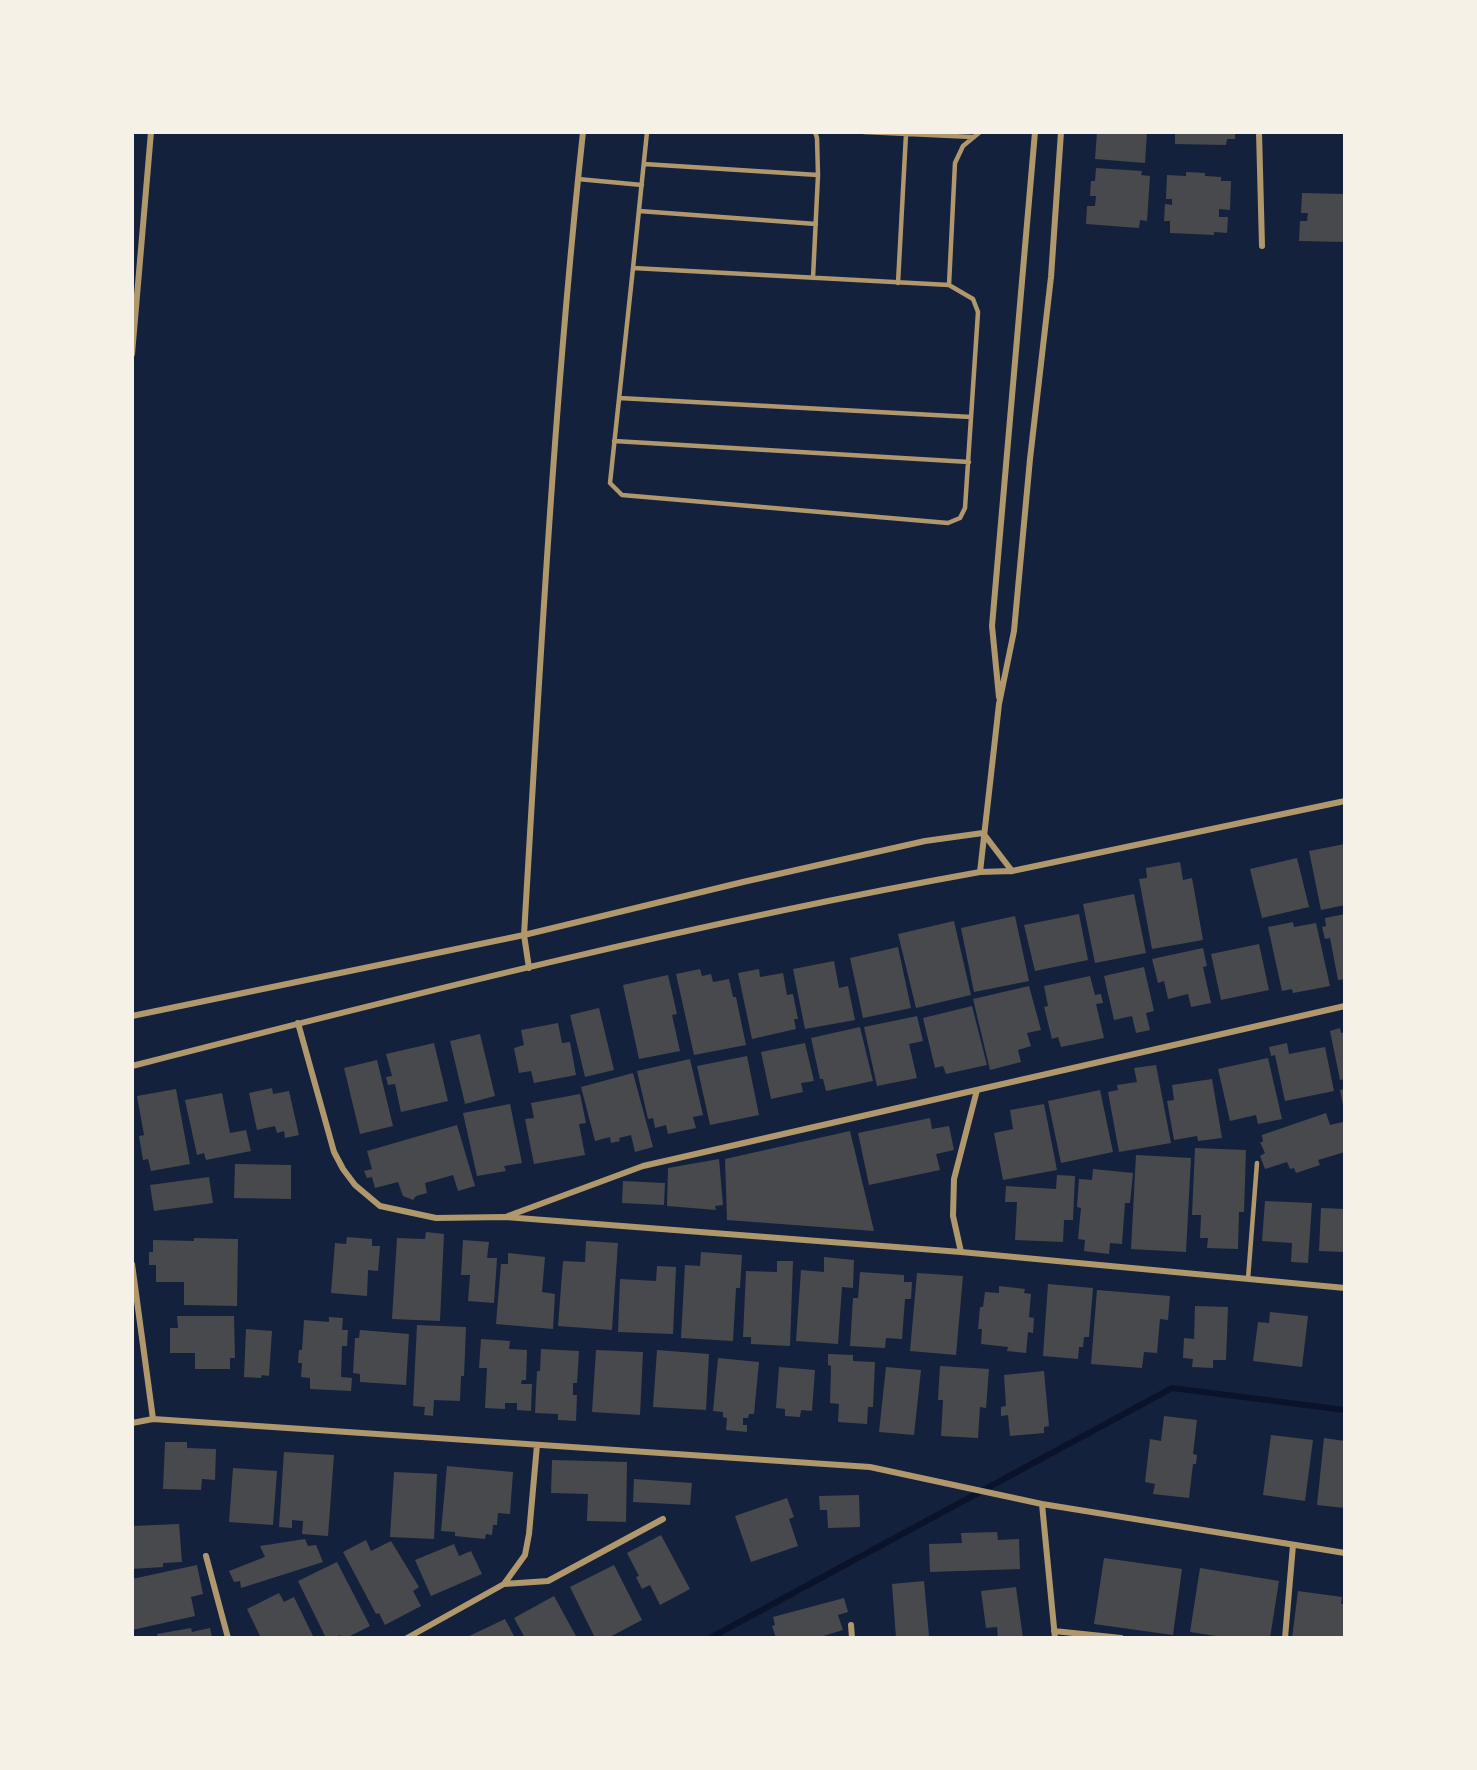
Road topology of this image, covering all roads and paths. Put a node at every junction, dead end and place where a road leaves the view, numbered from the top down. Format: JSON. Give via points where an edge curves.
{"nodes":[{"id":1,"x":151,"y":132,"type":"edge"},
{"id":2,"x":583,"y":132,"type":"edge"},
{"id":3,"x":647,"y":132,"type":"edge"},
{"id":4,"x":815,"y":132,"type":"edge"},
{"id":5,"x":864,"y":132,"type":"edge"},
{"id":6,"x":980,"y":132,"type":"edge"},
{"id":7,"x":1035,"y":132,"type":"edge"},
{"id":8,"x":1061,"y":132,"type":"edge"},
{"id":9,"x":1259,"y":132,"type":"edge"},
{"id":10,"x":906,"y":134,"type":"junction"},
{"id":11,"x":973,"y":137,"type":"junction"},
{"id":12,"x":644,"y":164,"type":"junction"},
{"id":13,"x":818,"y":175,"type":"junction"},
{"id":14,"x":578,"y":179,"type":"junction"},
{"id":15,"x":642,"y":185,"type":"junction"},
{"id":16,"x":639,"y":211,"type":"junction"},
{"id":17,"x":816,"y":224,"type":"junction"},
{"id":18,"x":1262,"y":246,"type":"dead end"},
{"id":19,"x":633,"y":268,"type":"junction"},
{"id":20,"x":813,"y":278,"type":"junction"},
{"id":21,"x":898,"y":283,"type":"junction"},
{"id":22,"x":949,"y":285,"type":"junction"},
{"id":23,"x":132,"y":354,"type":"edge"},
{"id":24,"x":619,"y":398,"type":"junction"},
{"id":25,"x":971,"y":417,"type":"junction"},
{"id":26,"x":614,"y":441,"type":"junction"},
{"id":27,"x":969,"y":462,"type":"junction"},
{"id":28,"x":999,"y":704,"type":"junction"},
{"id":29,"x":1345,"y":801,"type":"edge"},
{"id":30,"x":983,"y":833,"type":"junction"},
{"id":31,"x":1012,"y":871,"type":"junction"},
{"id":32,"x":980,"y":872,"type":"junction"},
{"id":33,"x":524,"y":935,"type":"junction"},
{"id":34,"x":530,"y":968,"type":"junction"},
{"id":35,"x":1345,"y":1006,"type":"edge"},
{"id":36,"x":133,"y":1016,"type":"edge"},
{"id":37,"x":298,"y":1023,"type":"junction"},
{"id":38,"x":132,"y":1066,"type":"edge"},
{"id":39,"x":977,"y":1090,"type":"junction"},
{"id":40,"x":1257,"y":1163,"type":"dead end"},
{"id":41,"x":505,"y":1217,"type":"junction"},
{"id":42,"x":962,"y":1252,"type":"junction"},
{"id":43,"x":132,"y":1264,"type":"edge"},
{"id":44,"x":1248,"y":1279,"type":"junction"},
{"id":45,"x":1345,"y":1288,"type":"edge"},
{"id":46,"x":153,"y":1419,"type":"junction"},
{"id":47,"x":132,"y":1423,"type":"edge"},
{"id":48,"x":537,"y":1445,"type":"junction"},
{"id":49,"x":1042,"y":1504,"type":"junction"},
{"id":50,"x":663,"y":1519,"type":"dead end"},
{"id":51,"x":1293,"y":1545,"type":"junction"},
{"id":52,"x":1345,"y":1553,"type":"edge"},
{"id":53,"x":206,"y":1556,"type":"dead end"},
{"id":54,"x":504,"y":1584,"type":"junction"},
{"id":55,"x":851,"y":1625,"type":"dead end"},
{"id":56,"x":1055,"y":1634,"type":"edge"},
{"id":57,"x":228,"y":1638,"type":"edge"},
{"id":58,"x":407,"y":1638,"type":"edge"},
{"id":59,"x":852,"y":1638,"type":"edge"},
{"id":60,"x":1121,"y":1638,"type":"edge"},
{"id":61,"x":1285,"y":1638,"type":"edge"}],
"edges":[{"from":1,"to":23,"type":"street"},
{"from":2,"to":14,"type":"street"},
{"from":3,"to":12,"type":"lane"},
{"from":4,"to":13,"type":"lane"},
{"from":5,"to":10,"type":"lane"},
{"from":6,"to":11,"type":"lane"},
{"from":7,"to":28,"type":"street","via":[[992,626]]},
{"from":8,"to":28,"type":"street","via":[[1051,277],[1014,630]]},
{"from":9,"to":18,"type":"street"},
{"from":10,"to":11,"type":"lane"},
{"from":10,"to":21,"type":"lane"},
{"from":11,"to":22,"type":"lane","via":[[963,146],[955,164]]},
{"from":12,"to":13,"type":"lane"},
{"from":12,"to":15,"type":"lane"},
{"from":13,"to":17,"type":"lane"},
{"from":14,"to":15,"type":"lane"},
{"from":14,"to":33,"type":"street","via":[[545,580]]},
{"from":15,"to":16,"type":"lane"},
{"from":16,"to":17,"type":"lane"},
{"from":16,"to":19,"type":"lane"},
{"from":17,"to":20,"type":"lane"},
{"from":19,"to":20,"type":"lane"},
{"from":19,"to":24,"type":"lane"},
{"from":20,"to":21,"type":"lane"},
{"from":21,"to":22,"type":"lane"},
{"from":22,"to":25,"type":"lane","via":[[973,299],[978,312]]},
{"from":24,"to":25,"type":"lane"},
{"from":24,"to":26,"type":"lane"},
{"from":25,"to":27,"type":"lane"},
{"from":26,"to":27,"type":"lane"},
{"from":26,"to":27,"type":"lane","via":[[610,483],[622,495],[948,523],[960,518],[965,508]]},
{"from":28,"to":30,"type":"street"},
{"from":29,"to":31,"type":"street"},
{"from":30,"to":31,"type":"street"},
{"from":30,"to":32,"type":"street"},
{"from":30,"to":33,"type":"street","via":[[913,843]]},
{"from":31,"to":32,"type":"street"},
{"from":32,"to":34,"type":"street","via":[[754,917]]},
{"from":33,"to":34,"type":"street"},
{"from":33,"to":36,"type":"street"},
{"from":34,"to":37,"type":"street"},
{"from":35,"to":39,"type":"street"},
{"from":37,"to":38,"type":"street"},
{"from":37,"to":41,"type":"street","via":[[334,1152],[367,1197],[380,1206],[436,1218]]},
{"from":39,"to":41,"type":"street","via":[[643,1166]]},
{"from":39,"to":42,"type":"street","via":[[954,1179],[953,1216]]},
{"from":40,"to":44,"type":"lane"},
{"from":41,"to":42,"type":"street"},
{"from":42,"to":44,"type":"street"},
{"from":43,"to":46,"type":"street"},
{"from":44,"to":45,"type":"street"},
{"from":46,"to":47,"type":"street"},
{"from":46,"to":48,"type":"street"},
{"from":48,"to":49,"type":"street","via":[[870,1467]]},
{"from":48,"to":54,"type":"street","via":[[525,1555]]},
{"from":49,"to":51,"type":"street"},
{"from":49,"to":56,"type":"street"},
{"from":50,"to":54,"type":"street","via":[[548,1581]]},
{"from":51,"to":52,"type":"street"},
{"from":51,"to":61,"type":"street"},
{"from":53,"to":57,"type":"street"},
{"from":54,"to":58,"type":"street"},
{"from":55,"to":59,"type":"street"},
{"from":56,"to":60,"type":"street"}]}
